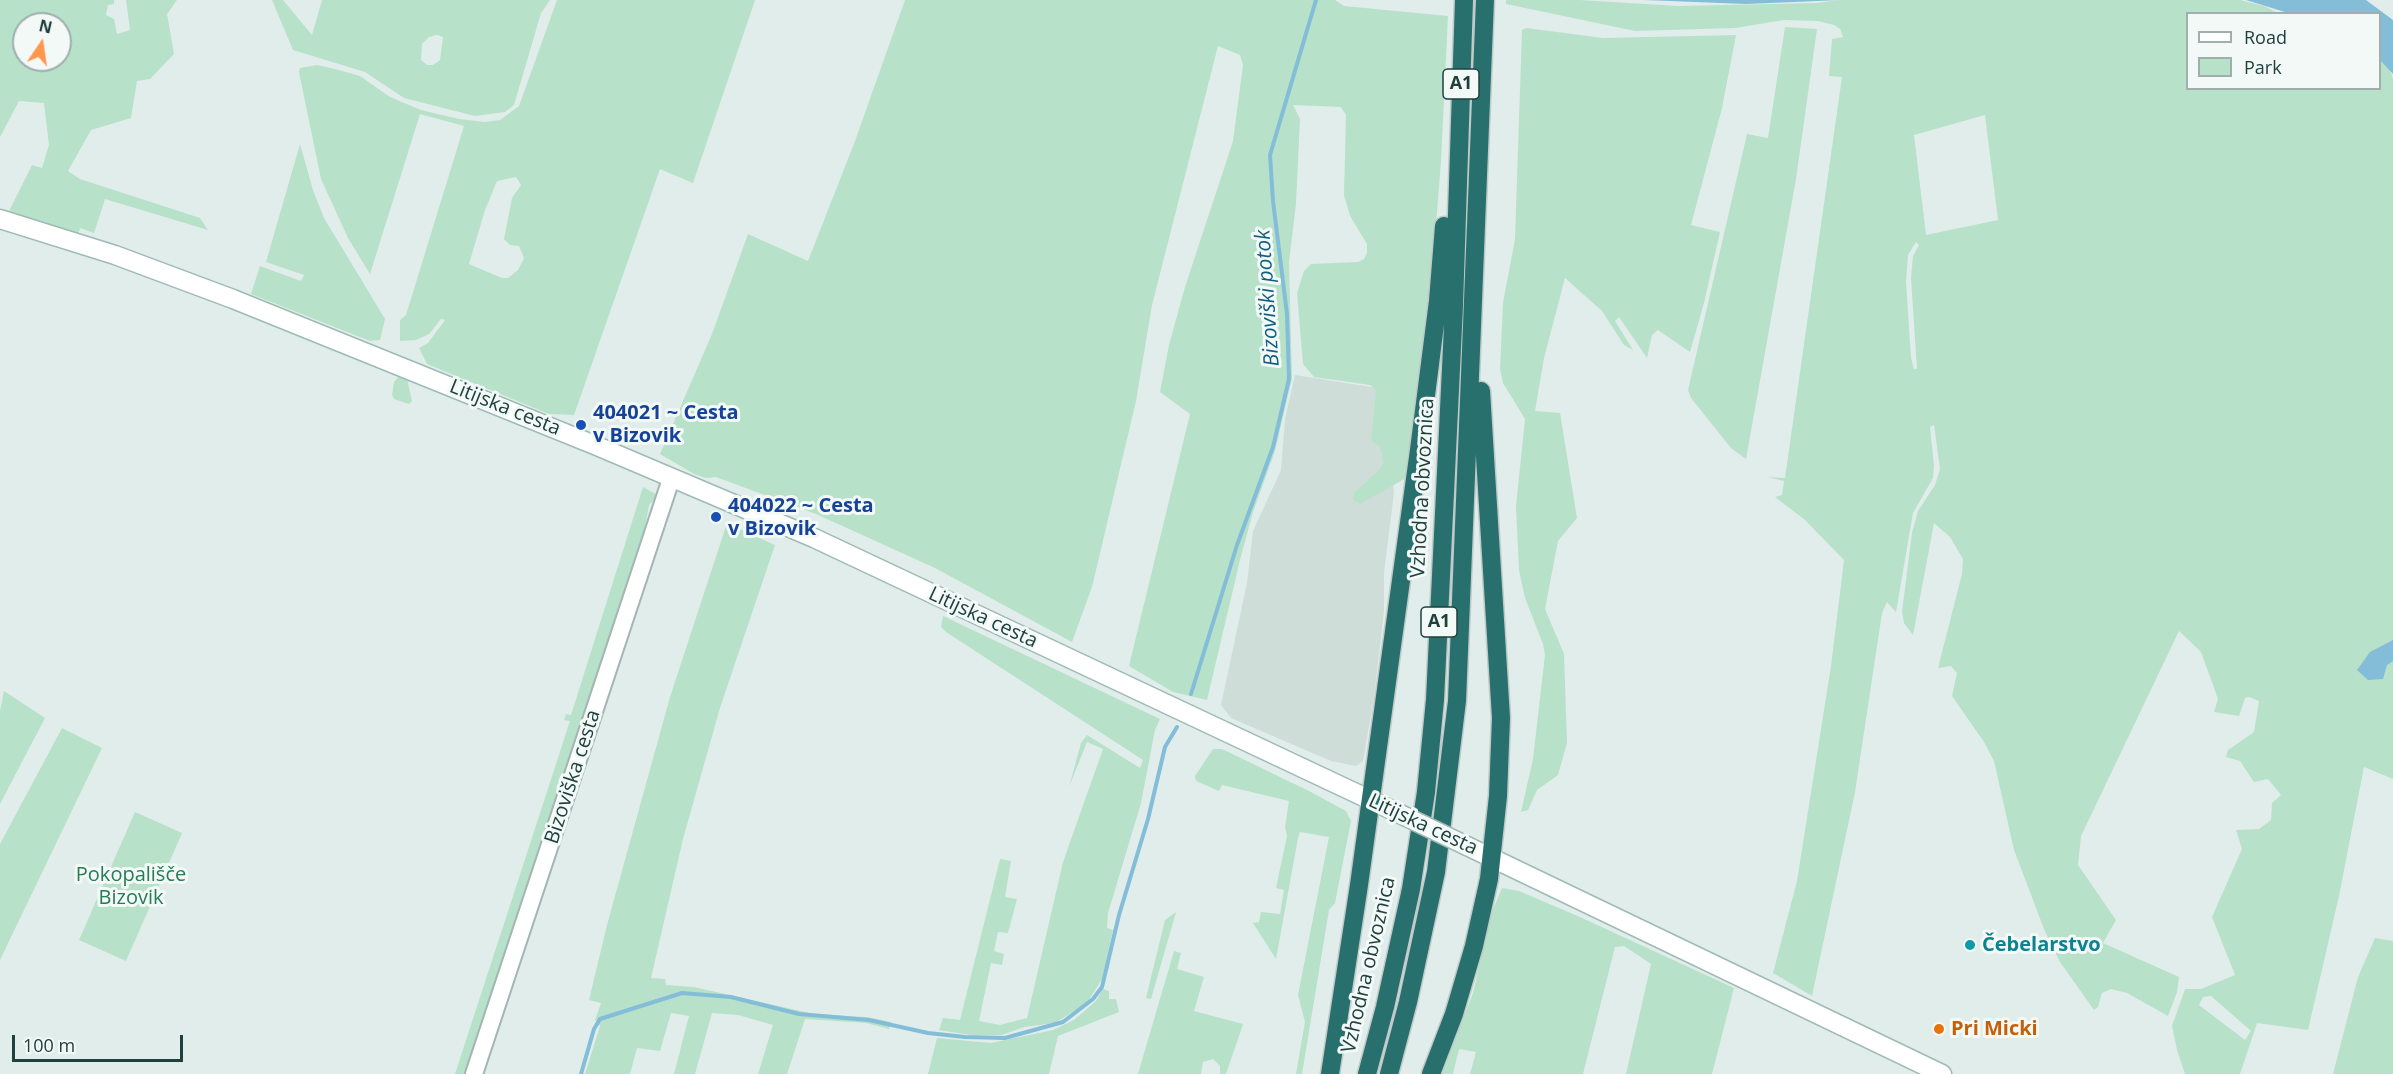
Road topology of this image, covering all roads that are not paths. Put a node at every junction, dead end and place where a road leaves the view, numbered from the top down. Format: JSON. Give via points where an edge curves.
{"nodes":[{"id":1,"x":1464,"y":2,"type":"edge"},
{"id":2,"x":1485,"y":4,"type":"edge"},
{"id":3,"x":1457,"y":164,"type":"junction"},
{"id":4,"x":0,"y":219,"type":"edge"},
{"id":5,"x":1474,"y":292,"type":"junction"},
{"id":6,"x":671,"y":479,"type":"junction"},
{"id":7,"x":1369,"y":800,"type":"junction"},
{"id":8,"x":1491,"y":857,"type":"junction"},
{"id":9,"x":474,"y":1074,"type":"edge"},
{"id":10,"x":1330,"y":1074,"type":"edge"},
{"id":11,"x":1367,"y":1074,"type":"edge"},
{"id":12,"x":1389,"y":1074,"type":"edge"},
{"id":13,"x":1431,"y":1074,"type":"edge"},
{"id":14,"x":1942,"y":1074,"type":"edge"}],
"edges":[{"from":1,"to":3,"type":"highway","name":"Vzhodna obvoznica","number":"A1"},
{"from":2,"to":5,"type":"highway","number":"A1"},
{"from":3,"to":7,"type":"highway","via":[[1446,199],[1438,301]]},
{"from":3,"to":11,"type":"highway","name":"Vzhodna obvoznica","number":"A1","via":[[1435,700],[1426,792],[1411,889]]},
{"from":4,"to":6,"type":"main road","name":"Litijska cesta","via":[[123,258],[233,299],[561,430]]},
{"from":5,"to":8,"type":"highway","via":[[1484,317],[1481,403],[1501,718]]},
{"from":5,"to":12,"type":"highway","number":"A1","via":[[1457,701],[1436,872]]},
{"from":6,"to":7,"type":"main road","name":"Litijska cesta","via":[[824,543]]},
{"from":6,"to":9,"type":"street","name":"Bizoviška cesta"},
{"from":7,"to":8,"type":"main road","name":"Litijska cesta","bridge":true},
{"from":7,"to":10,"type":"highway"},
{"from":8,"to":13,"type":"highway","via":[[1467,973]]},
{"from":8,"to":14,"type":"main road","name":"Litijska cesta"}]}
